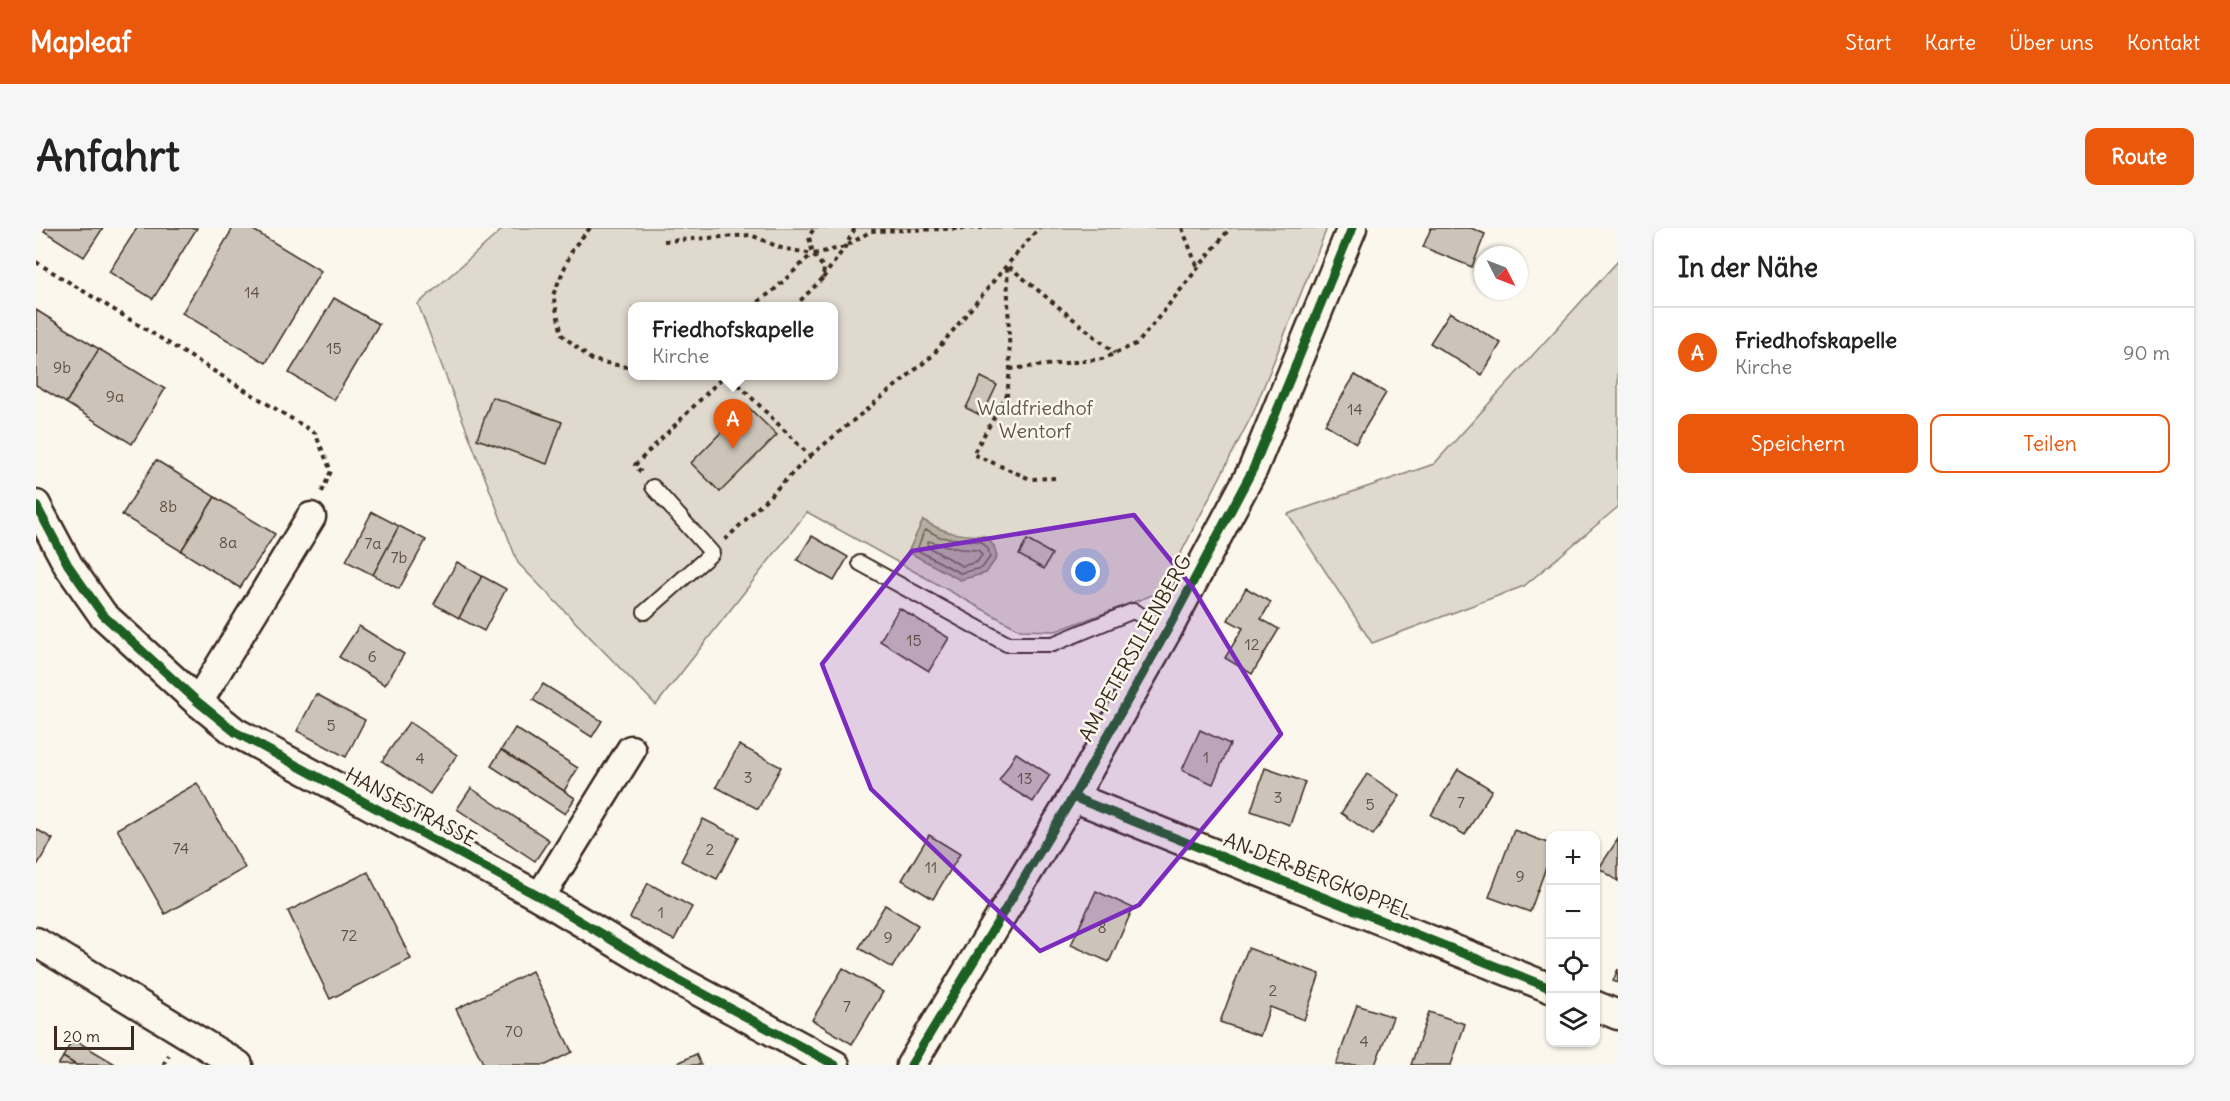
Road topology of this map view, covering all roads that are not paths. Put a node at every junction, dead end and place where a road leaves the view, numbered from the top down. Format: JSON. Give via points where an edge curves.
{"nodes":[{"id":1,"x":1352,"y":228,"type":"edge"},
{"id":2,"x":653,"y":487,"type":"road end"},
{"id":3,"x":36,"y":505,"type":"edge"},
{"id":4,"x":311,"y":517,"type":"road end"},
{"id":5,"x":860,"y":563,"type":"dead end"},
{"id":6,"x":645,"y":612,"type":"dead end"},
{"id":7,"x":1168,"y":628,"type":"junction"},
{"id":8,"x":198,"y":702,"type":"junction"},
{"id":9,"x":631,"y":750,"type":"dead end"},
{"id":10,"x":1073,"y":797,"type":"junction"},
{"id":11,"x":540,"y":897,"type":"junction"},
{"id":12,"x":36,"y":942,"type":"edge"},
{"id":13,"x":1546,"y":986,"type":"edge"},
{"id":14,"x":1600,"y":1008,"type":"edge"},
{"id":15,"x":1618,"y":1015,"type":"edge"},
{"id":16,"x":238,"y":1065,"type":"edge"},
{"id":17,"x":835,"y":1065,"type":"edge"},
{"id":18,"x":911,"y":1065,"type":"edge"}],
"edges":[{"from":1,"to":7,"type":"street","name":"AM PETERSILIENBERG","via":[[1253,468]]},
{"from":2,"to":6,"type":"lane","via":[[712,553]]},
{"from":3,"to":8,"type":"street","name":"HANSESTRASSE","via":[[68,565],[103,615]]},
{"from":4,"to":8,"type":"street"},
{"from":5,"to":7,"type":"lane","via":[[1007,644],[1053,644],[1133,611]]},
{"from":7,"to":10,"type":"street","name":"AM PETERSILIENBERG"},
{"from":8,"to":11,"type":"street","name":"HANSESTRASSE","via":[[235,732]]},
{"from":9,"to":11,"type":"street"},
{"from":10,"to":13,"type":"street","name":"AN DER BERGKOPPEL"},
{"from":10,"to":18,"type":"street","name":"AM PETERSILIENBERG"},
{"from":11,"to":17,"type":"street","name":"HANSESTRASSE","via":[[678,980]]},
{"from":12,"to":16,"type":"street"},
{"from":14,"to":15,"type":"street"}]}
